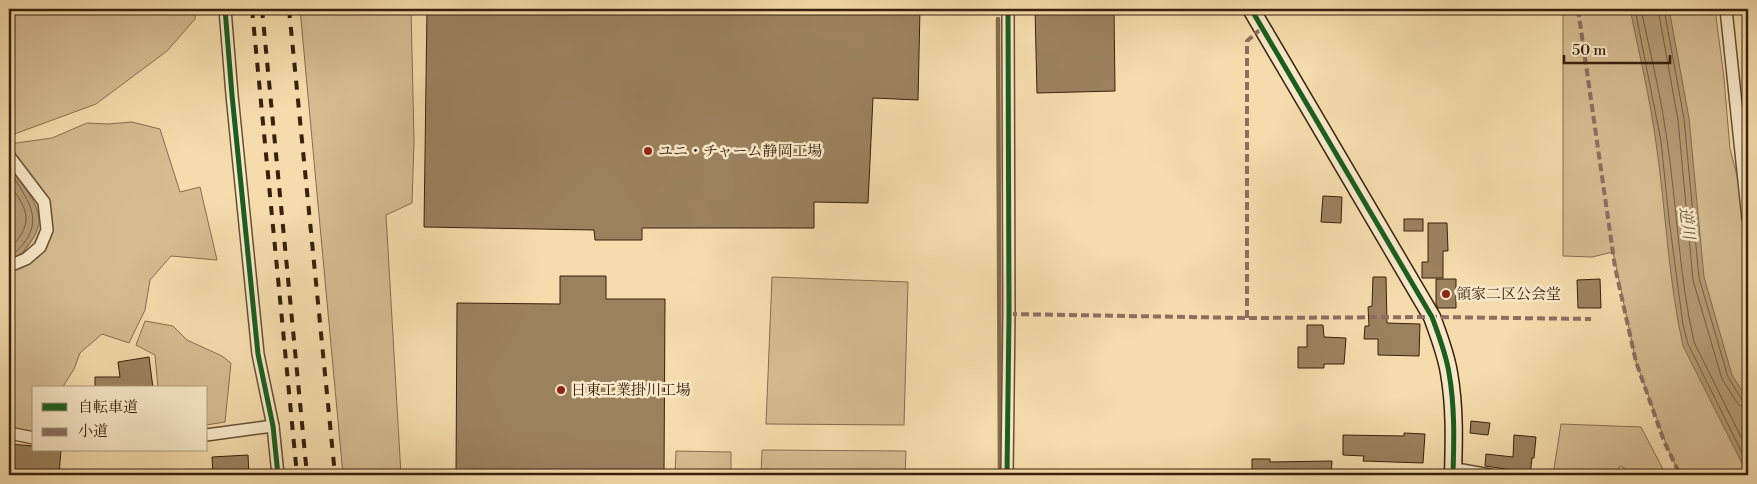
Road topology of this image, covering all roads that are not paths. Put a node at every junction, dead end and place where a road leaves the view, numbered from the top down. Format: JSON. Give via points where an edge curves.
{"nodes":[{"id":1,"x":225,"y":9,"type":"edge"},
{"id":2,"x":1008,"y":9,"type":"edge"},
{"id":3,"x":1251,"y":9,"type":"edge"},
{"id":4,"x":1726,"y":9,"type":"edge"},
{"id":5,"x":9,"y":156,"type":"edge"},
{"id":6,"x":1748,"y":219,"type":"edge"},
{"id":7,"x":9,"y":266,"type":"edge"},
{"id":8,"x":273,"y":426,"type":"junction"},
{"id":9,"x":9,"y":433,"type":"edge"},
{"id":10,"x":208,"y":435,"type":"edge"},
{"id":11,"x":32,"y":438,"type":"edge"},
{"id":12,"x":1453,"y":473,"type":"edge"},
{"id":13,"x":278,"y":475,"type":"edge"},
{"id":14,"x":1007,"y":475,"type":"edge"},
{"id":15,"x":1490,"y":475,"type":"edge"}],
"edges":[{"from":1,"to":8,"type":"street","via":[[258,354]]},
{"from":2,"to":14,"type":"street"},
{"from":3,"to":12,"type":"street","via":[[1432,317],[1449,373],[1453,408]]},
{"from":4,"to":6,"type":"street"},
{"from":5,"to":7,"type":"street","via":[[44,202],[47,230],[40,247],[26,259]]},
{"from":8,"to":10,"type":"street"},
{"from":8,"to":13,"type":"street"},
{"from":9,"to":11,"type":"street"},
{"from":12,"to":15,"type":"street","via":[[1462,470]]}]}
